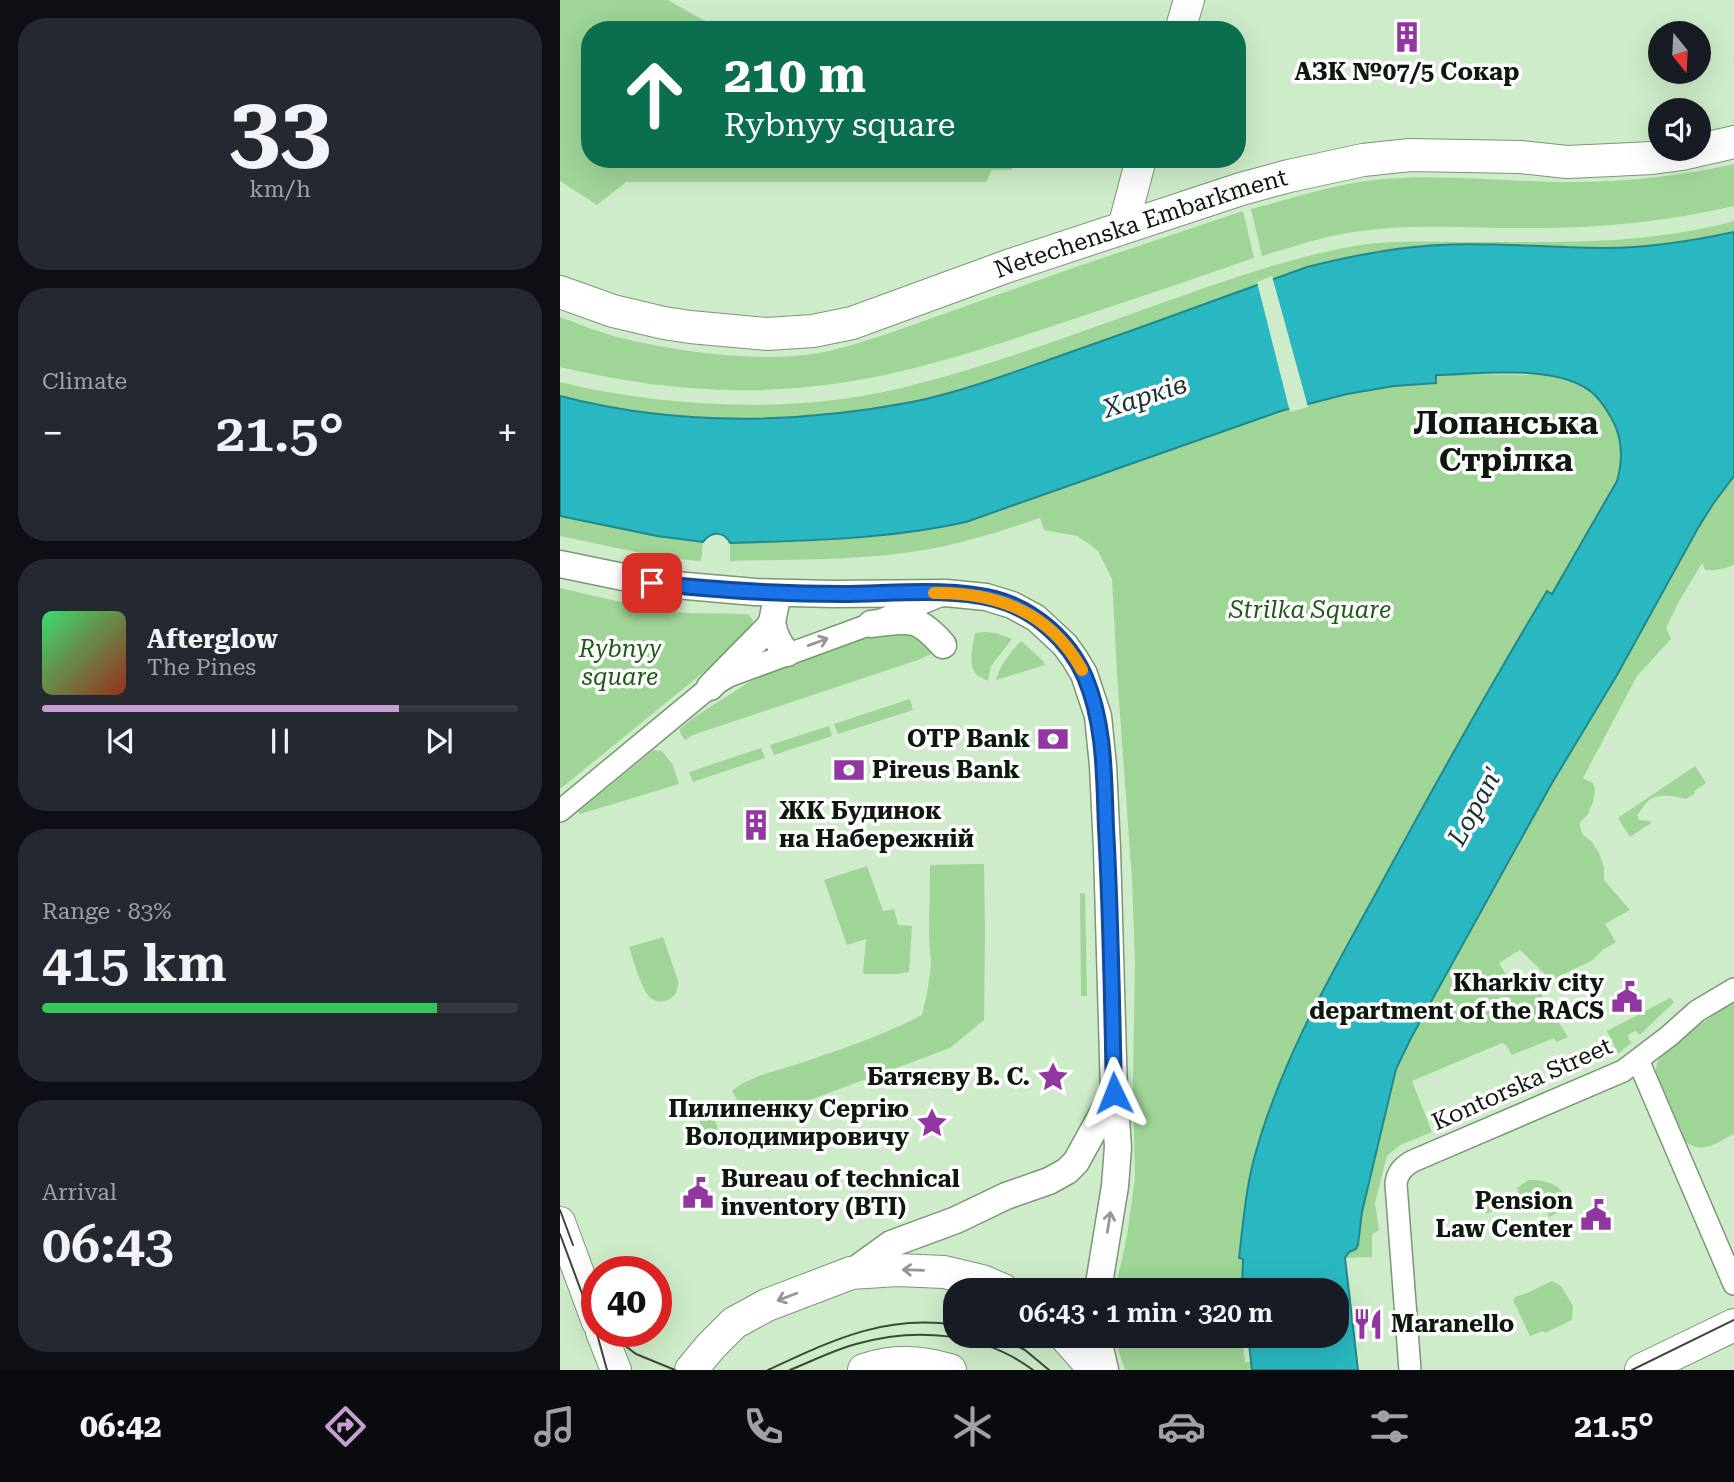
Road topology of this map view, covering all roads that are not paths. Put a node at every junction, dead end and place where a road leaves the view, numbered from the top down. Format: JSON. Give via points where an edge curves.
{"nodes":[{"id":1,"x":1189,"y":0,"type":"edge"},
{"id":2,"x":1183,"y":21,"type":"edge"},
{"id":3,"x":1734,"y":142,"type":"edge"},
{"id":4,"x":1139,"y":168,"type":"edge"},
{"id":5,"x":1123,"y":227,"type":"junction"},
{"id":6,"x":560,"y":292,"type":"edge"},
{"id":7,"x":560,"y":564,"type":"edge"},
{"id":8,"x":778,"y":593,"type":"junction"},
{"id":9,"x":946,"y":593,"type":"junction"},
{"id":10,"x":772,"y":622,"type":"junction"},
{"id":11,"x":871,"y":624,"type":"junction"},
{"id":12,"x":943,"y":645,"type":"dead end"},
{"id":13,"x":788,"y":653,"type":"junction"},
{"id":14,"x":710,"y":687,"type":"junction"},
{"id":15,"x":560,"y":811,"type":"edge"},
{"id":16,"x":1734,"y":989,"type":"edge"},
{"id":17,"x":1639,"y":1060,"type":"junction"},
{"id":18,"x":1114,"y":1093,"type":"junction"},
{"id":19,"x":560,"y":1222,"type":"edge"},
{"id":20,"x":851,"y":1273,"type":"junction"},
{"id":21,"x":972,"y":1278,"type":"edge"},
{"id":22,"x":1100,"y":1278,"type":"edge"},
{"id":23,"x":581,"y":1279,"type":"edge"},
{"id":24,"x":1734,"y":1284,"type":"edge"},
{"id":25,"x":1734,"y":1325,"type":"edge"},
{"id":26,"x":607,"y":1347,"type":"edge"},
{"id":27,"x":1076,"y":1348,"type":"edge"},
{"id":28,"x":1100,"y":1348,"type":"edge"},
{"id":29,"x":616,"y":1370,"type":"edge"},
{"id":30,"x":691,"y":1370,"type":"edge"},
{"id":31,"x":864,"y":1370,"type":"edge"},
{"id":32,"x":950,"y":1370,"type":"edge"},
{"id":33,"x":1095,"y":1370,"type":"edge"},
{"id":34,"x":1105,"y":1370,"type":"edge"},
{"id":35,"x":1410,"y":1370,"type":"edge"},
{"id":36,"x":1641,"y":1370,"type":"edge"}],
"edges":[{"from":1,"to":2,"type":"main road"},
{"from":3,"to":5,"type":"main road","name":"Netechenska Embarkment","via":[[1682,154],[1600,161],[1385,157],[1256,185]]},
{"from":4,"to":5,"type":"main road"},
{"from":5,"to":6,"type":"main road","name":"Netechenska Embarkment","via":[[883,313],[813,331],[767,334],[664,323]]},
{"from":7,"to":8,"type":"street","via":[[652,583]]},
{"from":8,"to":9,"type":"street"},
{"from":8,"to":10,"type":"street"},
{"from":9,"to":11,"type":"street"},
{"from":9,"to":18,"type":"street","via":[[998,600],[1026,611],[1065,645],[1084,674],[1098,716],[1103,766]]},
{"from":10,"to":13,"type":"street","via":[[774,634]]},
{"from":10,"to":14,"type":"street"},
{"from":11,"to":12,"type":"street","via":[[918,622]]},
{"from":13,"to":11,"type":"street","one_way":true},
{"from":13,"to":14,"type":"street"},
{"from":14,"to":15,"type":"street"},
{"from":16,"to":17,"type":"street","name":"Kontorska Street","via":[[1697,1011]]},
{"from":17,"to":24,"type":"street"},
{"from":17,"to":35,"type":"street","name":"Kontorska Street","via":[[1401,1169],[1396,1184]]},
{"from":18,"to":20,"type":"street","via":[[1067,1171],[891,1244]]},
{"from":22,"to":18,"type":"street","one_way":true,"via":[[1115,1186]]},
{"from":19,"to":23,"type":"main road"},
{"from":21,"to":20,"type":"main road","one_way":true,"via":[[897,1270]]},
{"from":20,"to":30,"type":"main road","one_way":true,"via":[[767,1305],[734,1323]]},
{"from":25,"to":36,"type":"main road"},
{"from":26,"to":29,"type":"main road"},
{"from":27,"to":33,"type":"main road"},
{"from":28,"to":34,"type":"street"},
{"from":31,"to":32,"type":"main road","via":[[904,1362]]}]}
